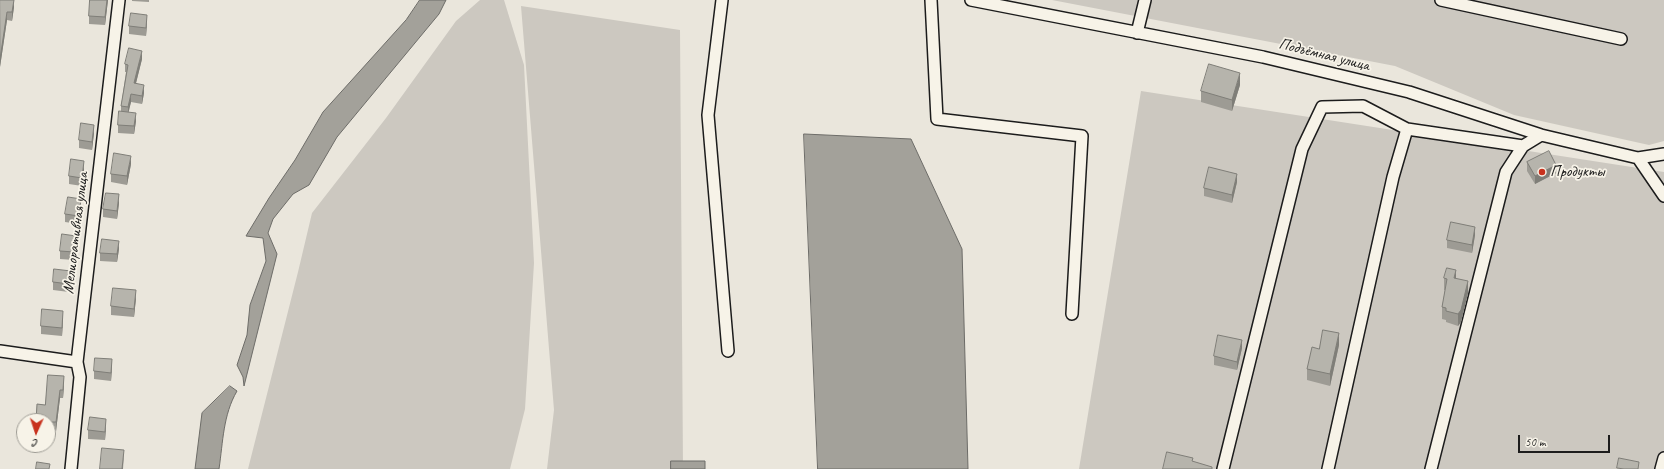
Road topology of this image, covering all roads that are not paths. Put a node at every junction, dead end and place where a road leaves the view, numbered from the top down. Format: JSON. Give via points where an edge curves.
{"nodes":[{"id":1,"x":119,"y":0,"type":"edge"},
{"id":2,"x":722,"y":0,"type":"edge"},
{"id":3,"x":931,"y":0,"type":"edge"},
{"id":4,"x":971,"y":0,"type":"edge"},
{"id":5,"x":1145,"y":0,"type":"edge"},
{"id":6,"x":1441,"y":0,"type":"edge"},
{"id":7,"x":1007,"y":4,"type":"edge"},
{"id":8,"x":1137,"y":33,"type":"junction"},
{"id":9,"x":1621,"y":39,"type":"dead end"},
{"id":10,"x":1407,"y":129,"type":"junction"},
{"id":11,"x":1542,"y":135,"type":"junction"},
{"id":12,"x":1523,"y":146,"type":"junction"},
{"id":13,"x":1664,"y":154,"type":"edge"},
{"id":14,"x":1638,"y":158,"type":"junction"},
{"id":15,"x":1664,"y":196,"type":"edge"},
{"id":16,"x":1072,"y":314,"type":"dead end"},
{"id":17,"x":728,"y":350,"type":"dead end"},
{"id":18,"x":0,"y":351,"type":"edge"},
{"id":19,"x":77,"y":362,"type":"junction"},
{"id":20,"x":1664,"y":458,"type":"edge"},
{"id":21,"x":71,"y":469,"type":"edge"},
{"id":22,"x":1223,"y":469,"type":"edge"},
{"id":23,"x":1328,"y":469,"type":"edge"},
{"id":24,"x":1431,"y":469,"type":"edge"},
{"id":25,"x":1661,"y":469,"type":"edge"}],
"edges":[{"from":1,"to":19,"type":"street","name":"Мелиоративная улица"},
{"from":2,"to":17,"type":"street","via":[[708,115]]},
{"from":3,"to":16,"type":"street","via":[[937,118],[1082,136]]},
{"from":4,"to":7,"type":"street","name":"Подъёмная улица"},
{"from":5,"to":8,"type":"street"},
{"from":6,"to":9,"type":"street"},
{"from":7,"to":8,"type":"street","name":"Подъёмная улица"},
{"from":8,"to":11,"type":"street","name":"Подъёмная улица","via":[[1263,57],[1409,92]]},
{"from":10,"to":12,"type":"street"},
{"from":10,"to":22,"type":"street","via":[[1363,106],[1322,107],[1302,149]]},
{"from":10,"to":23,"type":"street","via":[[1393,177]]},
{"from":11,"to":12,"type":"street"},
{"from":11,"to":14,"type":"street","name":"Подъёмная улица"},
{"from":12,"to":24,"type":"street","via":[[1506,172]]},
{"from":13,"to":14,"type":"street","name":"Подъёмная улица"},
{"from":14,"to":15,"type":"street"},
{"from":18,"to":19,"type":"street"},
{"from":19,"to":21,"type":"street","name":"Мелиоративная улица","via":[[80,377]]},
{"from":20,"to":25,"type":"street"}]}
